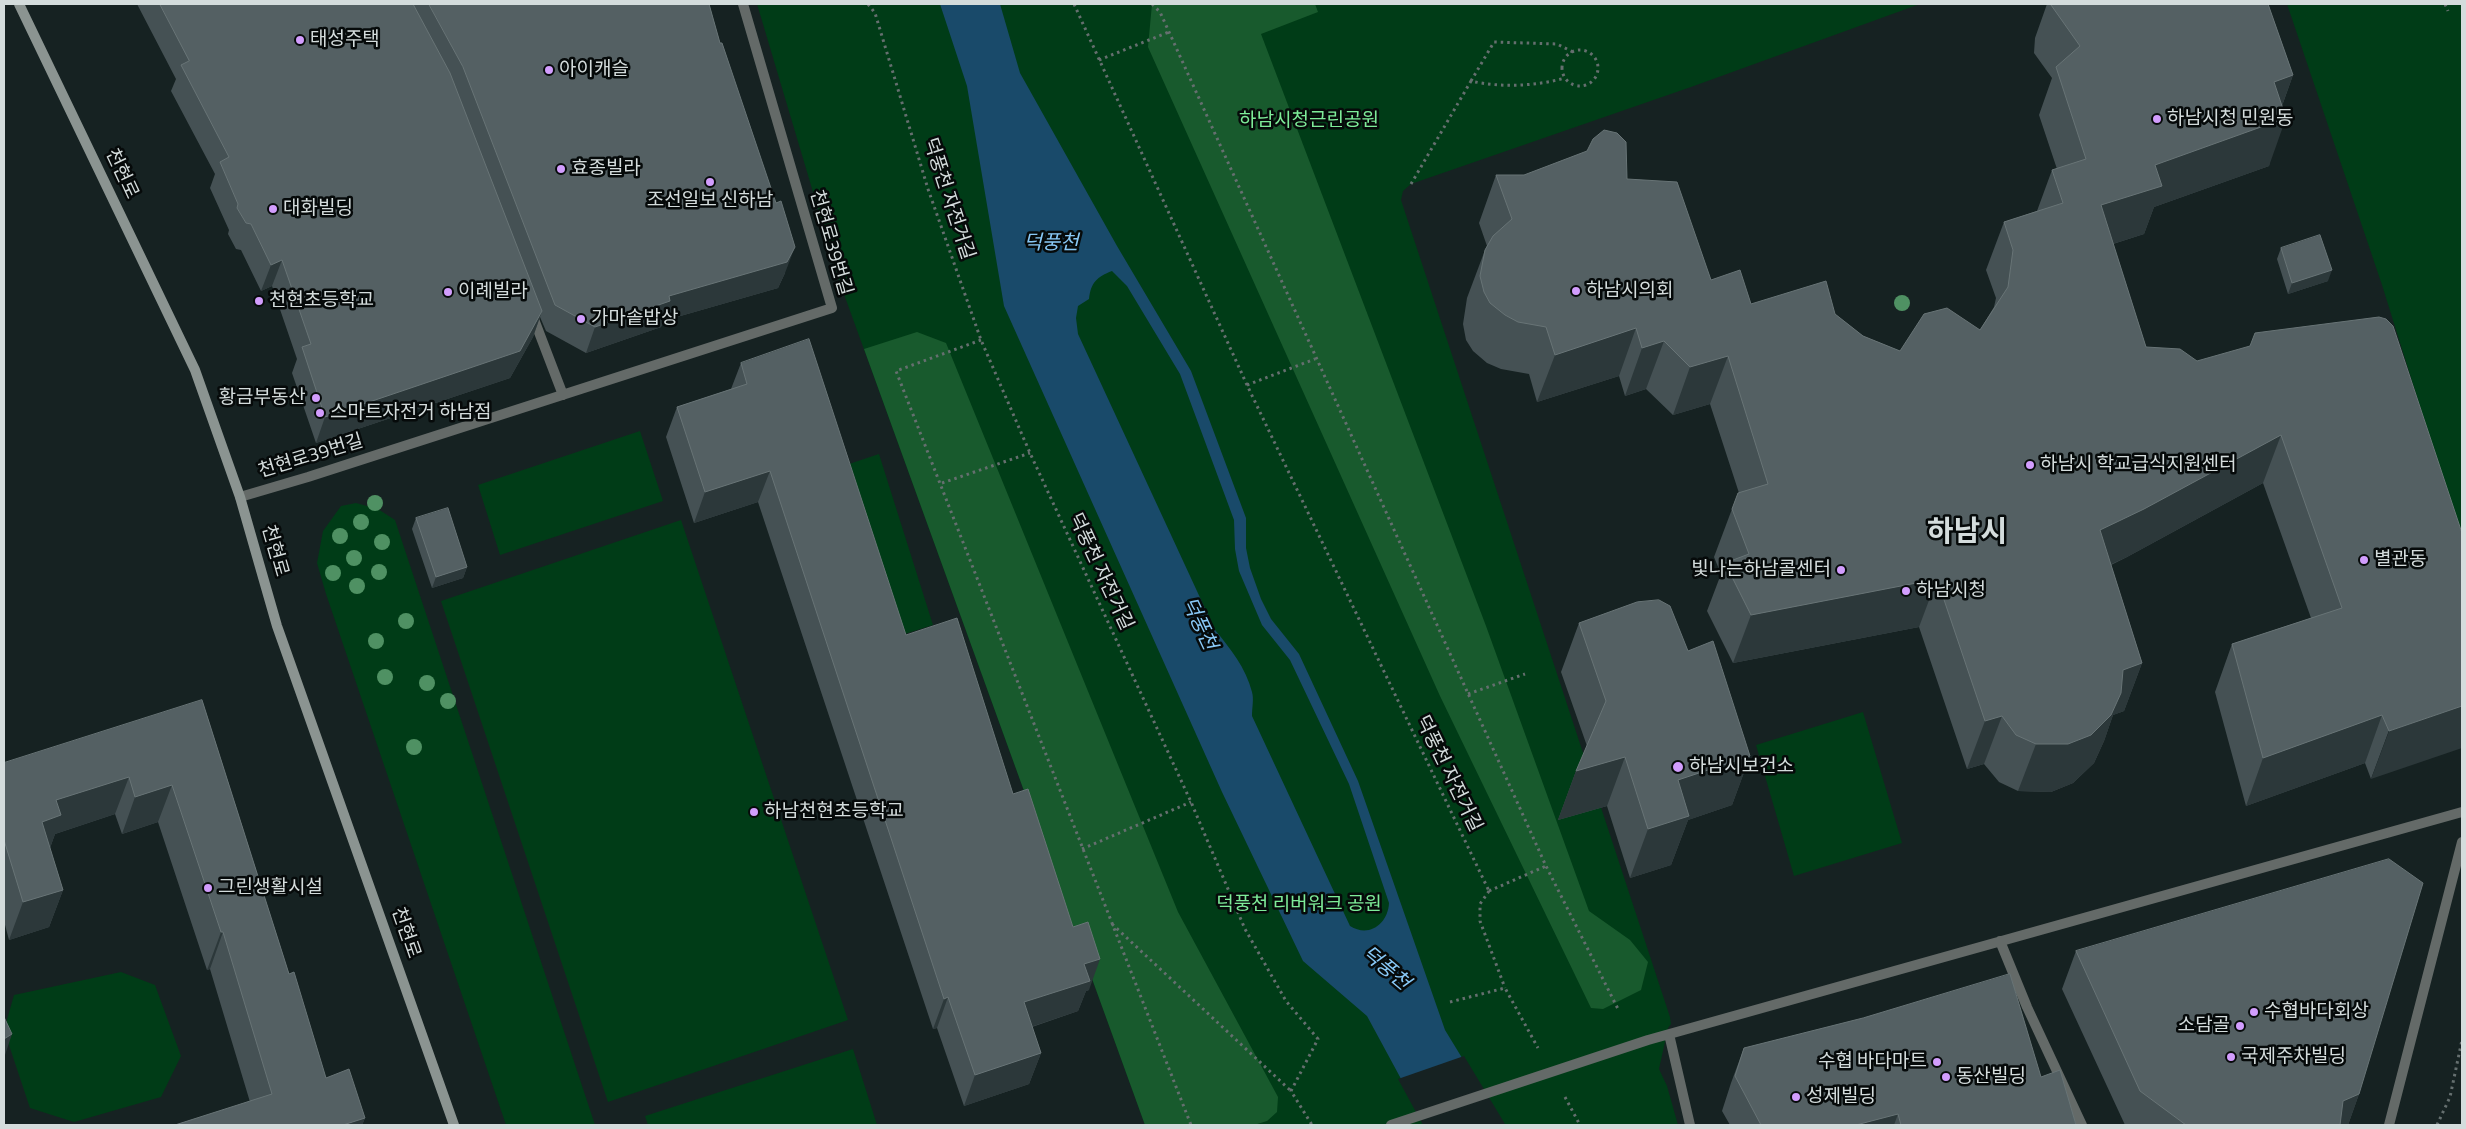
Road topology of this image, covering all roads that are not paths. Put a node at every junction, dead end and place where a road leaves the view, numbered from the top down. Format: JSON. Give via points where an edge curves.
{"nodes":[{"id":1,"x":19,"y":4,"type":"edge"},
{"id":2,"x":743,"y":4,"type":"edge"},
{"id":3,"x":528,"y":304,"type":"edge"},
{"id":4,"x":563,"y":395,"type":"junction"},
{"id":5,"x":240,"y":497,"type":"junction"},
{"id":6,"x":2462,"y":812,"type":"edge"},
{"id":7,"x":2462,"y":842,"type":"edge"},
{"id":8,"x":2000,"y":941,"type":"junction"},
{"id":9,"x":1669,"y":1034,"type":"junction"},
{"id":10,"x":454,"y":1125,"type":"edge"},
{"id":11,"x":1391,"y":1125,"type":"edge"},
{"id":12,"x":1690,"y":1125,"type":"edge"},
{"id":13,"x":2082,"y":1125,"type":"edge"},
{"id":14,"x":2389,"y":1125,"type":"edge"}],
"edges":[{"from":1,"to":5,"type":"main road","name":"천현로","via":[[195,370]]},
{"from":2,"to":4,"type":"street","name":"천현로39번길","via":[[832,308]]},
{"from":3,"to":4,"type":"street"},
{"from":4,"to":5,"type":"street","name":"천현로39번길"},
{"from":5,"to":10,"type":"main road","name":"천현로","via":[[278,626]]},
{"from":6,"to":8,"type":"street"},
{"from":7,"to":14,"type":"street"},
{"from":8,"to":9,"type":"street"},
{"from":8,"to":13,"type":"street"},
{"from":9,"to":11,"type":"street"},
{"from":9,"to":12,"type":"street"}]}
